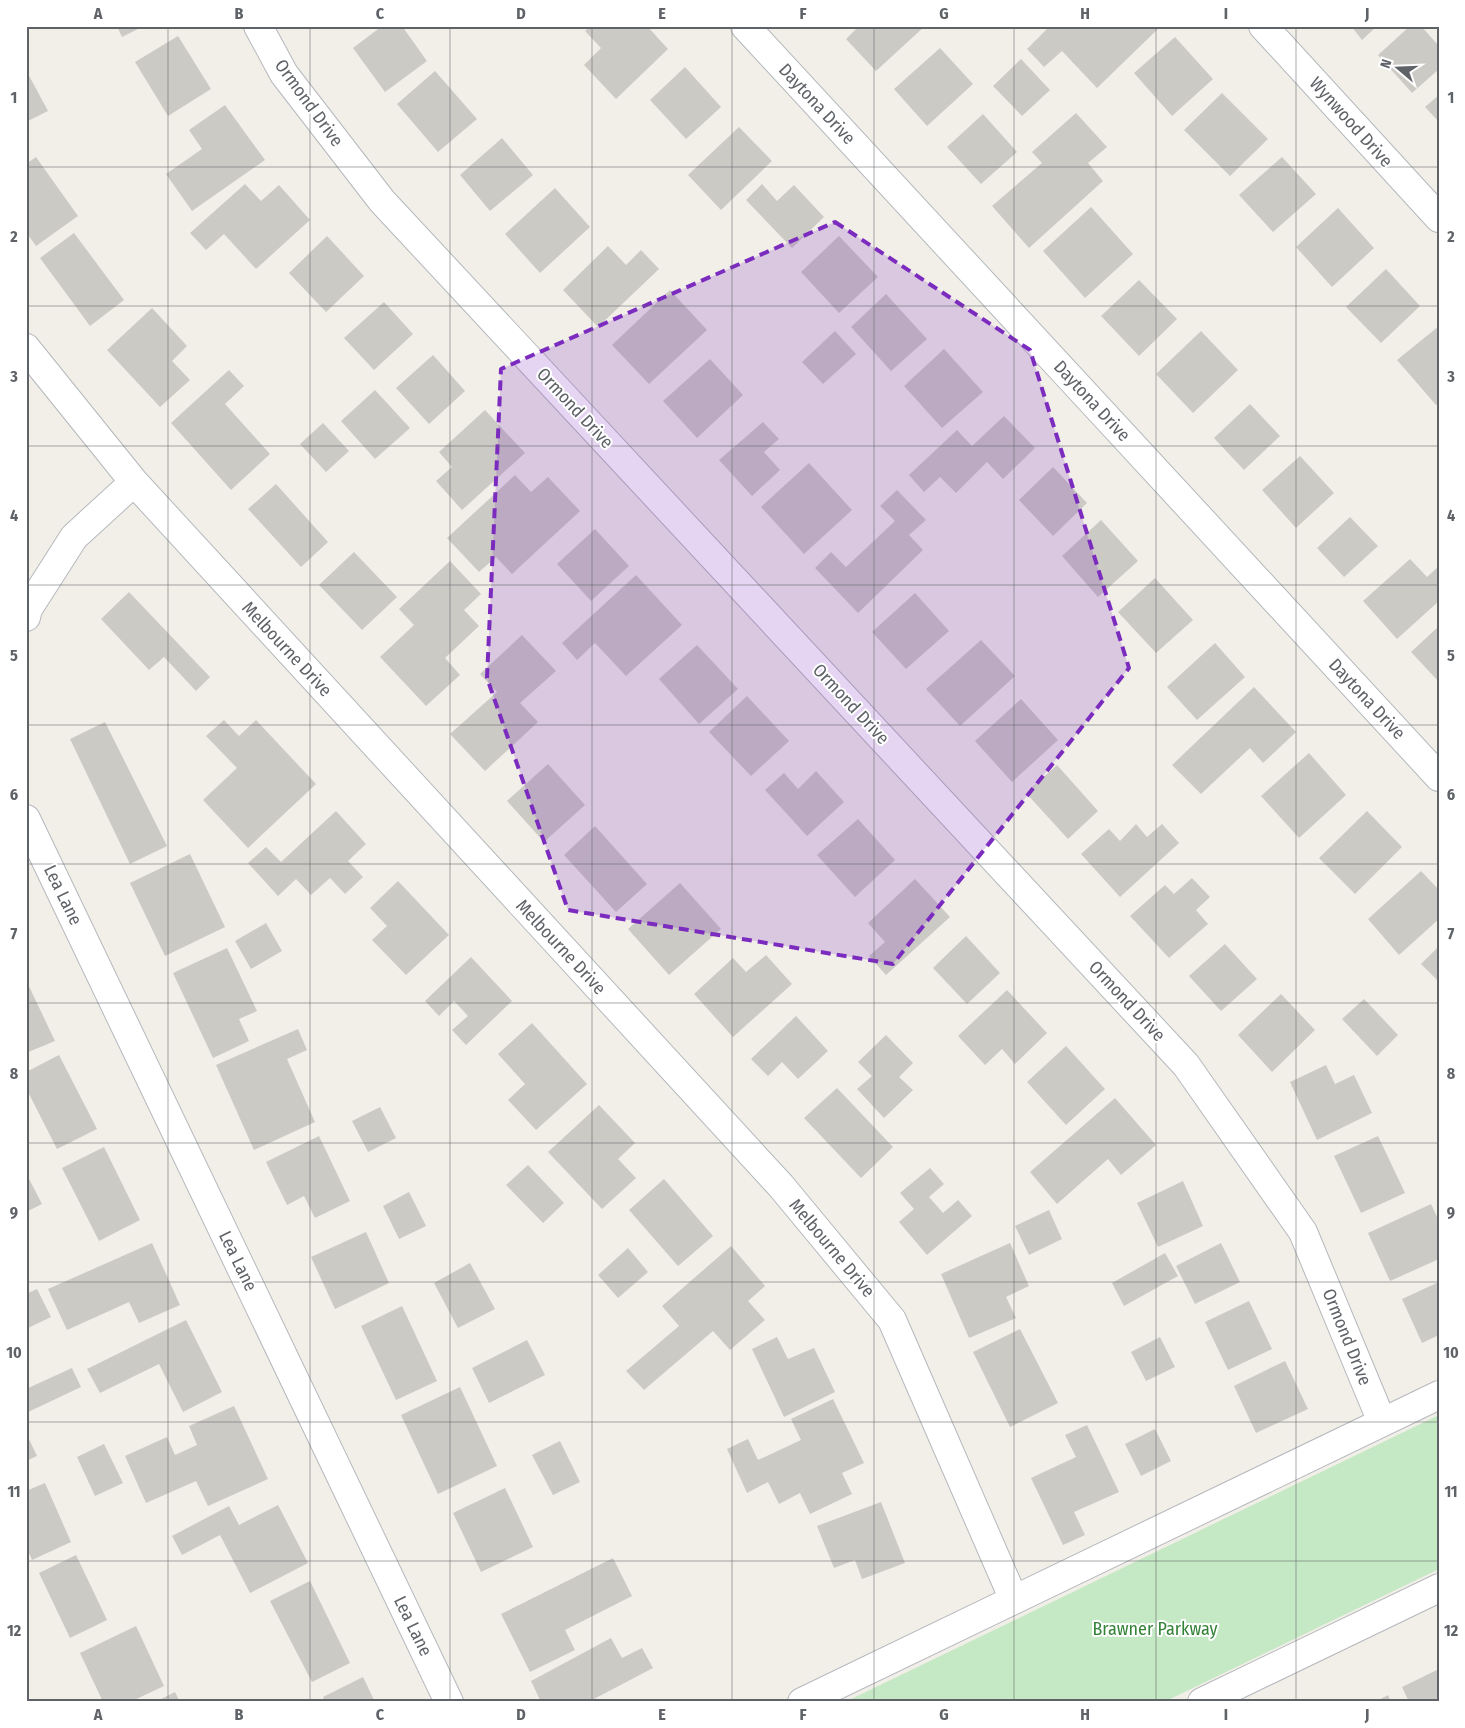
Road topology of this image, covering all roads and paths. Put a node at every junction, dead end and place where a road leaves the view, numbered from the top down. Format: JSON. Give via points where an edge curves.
{"nodes":[{"id":1,"x":258,"y":26,"type":"edge"},
{"id":2,"x":745,"y":26,"type":"edge"},
{"id":3,"x":1263,"y":26,"type":"edge"},
{"id":4,"x":1439,"y":218,"type":"edge"},
{"id":5,"x":26,"y":348,"type":"edge"},
{"id":6,"x":134,"y":482,"type":"junction"},
{"id":7,"x":26,"y":617,"type":"edge"},
{"id":8,"x":1439,"y":777,"type":"edge"},
{"id":9,"x":26,"y":819,"type":"edge"},
{"id":10,"x":1439,"y":1395,"type":"edge"},
{"id":11,"x":1382,"y":1422,"type":"junction"},
{"id":12,"x":1439,"y":1588,"type":"edge"},
{"id":13,"x":1014,"y":1600,"type":"junction"},
{"id":14,"x":449,"y":1702,"type":"edge"},
{"id":15,"x":802,"y":1702,"type":"edge"},
{"id":16,"x":1202,"y":1702,"type":"edge"}],
"edges":[{"from":1,"to":11,"type":"street","name":"Ormond Drive","via":[[284,74],[382,201],[1186,1064],[1304,1232]]},
{"from":2,"to":8,"type":"street","name":"Daytona Drive"},
{"from":3,"to":4,"type":"street","name":"Wynwood Drive"},
{"from":5,"to":6,"type":"street","name":"Melbourne Drive"},
{"from":6,"to":7,"type":"street","via":[[74,537]]},
{"from":6,"to":13,"type":"street","name":"Melbourne Drive","via":[[781,1186],[892,1320]]},
{"from":9,"to":14,"type":"street","name":"Lea Lane"},
{"from":10,"to":11,"type":"street"},
{"from":11,"to":13,"type":"street"},
{"from":12,"to":16,"type":"street"},
{"from":13,"to":15,"type":"street"}]}
